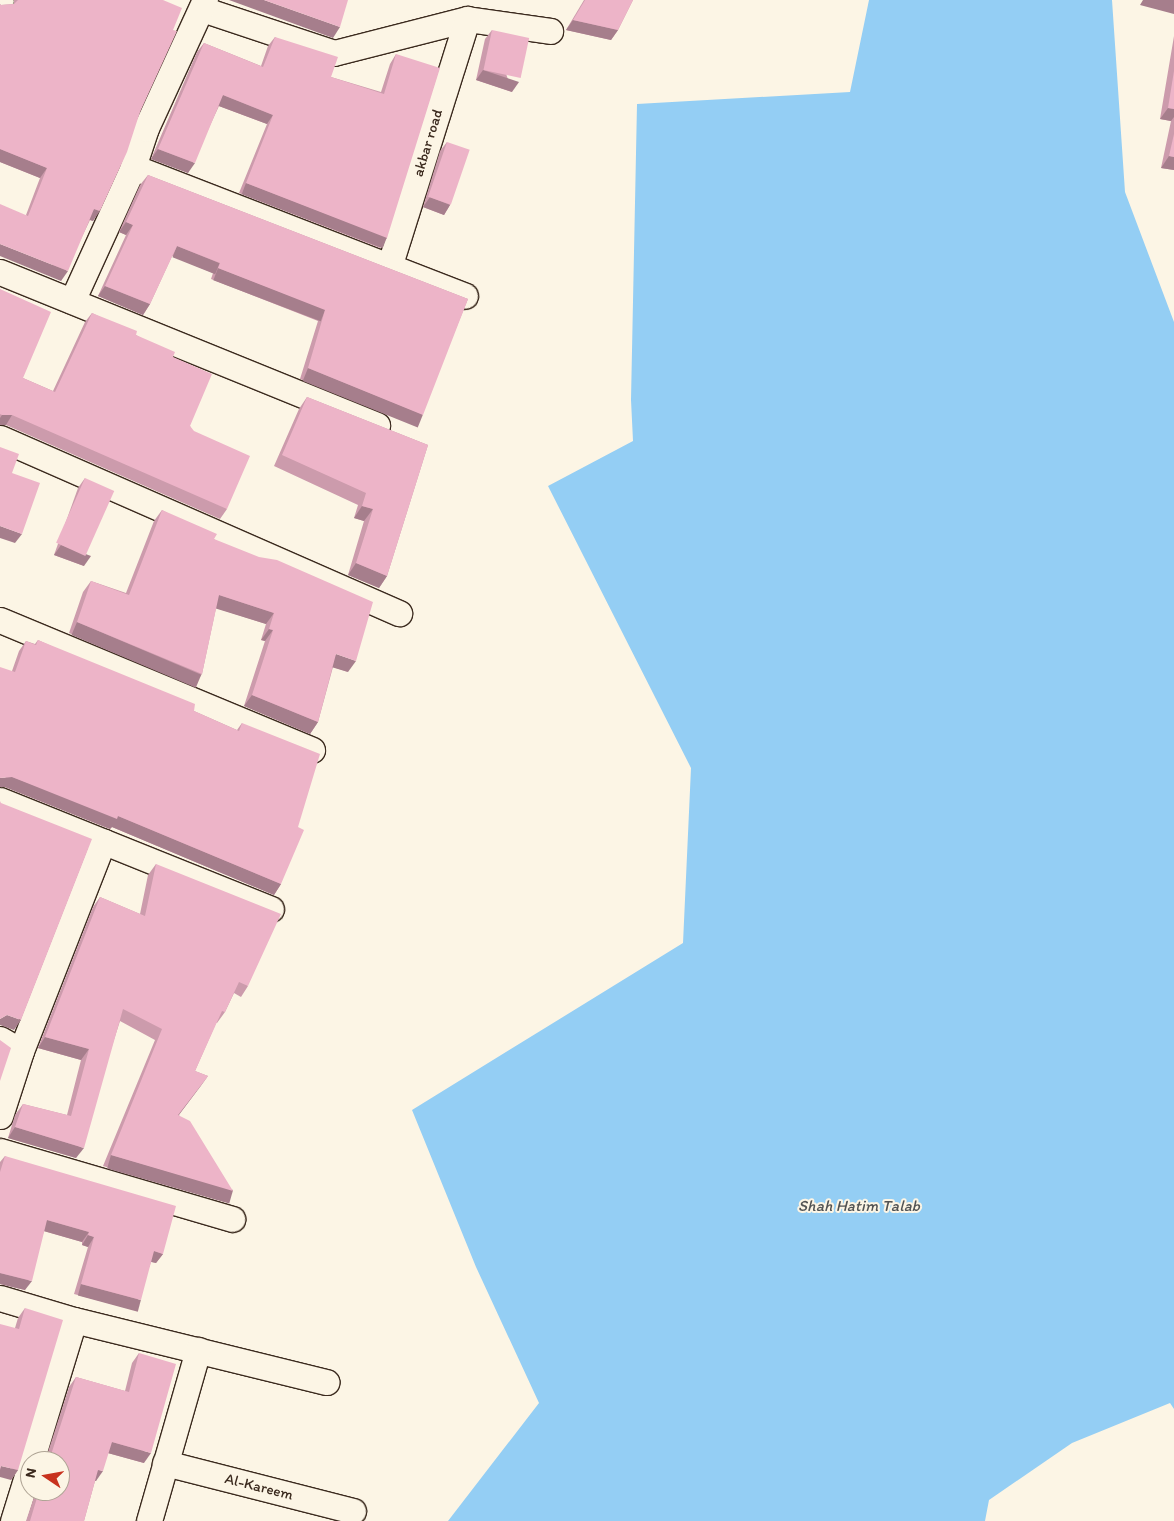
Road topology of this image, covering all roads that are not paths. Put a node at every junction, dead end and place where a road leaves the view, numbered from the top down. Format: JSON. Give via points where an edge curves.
{"nodes":[{"id":1,"x":204,"y":5,"type":"edge"},
{"id":2,"x":467,"y":19,"type":"junction"},
{"id":3,"x":550,"y":30,"type":"dead end"},
{"id":4,"x":133,"y":167,"type":"junction"},
{"id":5,"x":389,"y":267,"type":"junction"},
{"id":6,"x":0,"y":272,"type":"edge"},
{"id":7,"x":465,"y":296,"type":"edge"},
{"id":8,"x":72,"y":302,"type":"junction"},
{"id":9,"x":400,"y":434,"type":"edge"},
{"id":10,"x":0,"y":438,"type":"edge"},
{"id":11,"x":398,"y":613,"type":"dead end"},
{"id":12,"x":0,"y":620,"type":"edge"},
{"id":13,"x":312,"y":750,"type":"edge"},
{"id":14,"x":0,"y":800,"type":"edge"},
{"id":15,"x":103,"y":842,"type":"junction"},
{"id":16,"x":271,"y":910,"type":"edge"},
{"id":17,"x":11,"y":1045,"type":"edge"},
{"id":18,"x":0,"y":1116,"type":"edge"},
{"id":19,"x":0,"y":1151,"type":"edge"},
{"id":20,"x":232,"y":1218,"type":"dead end"},
{"id":21,"x":0,"y":1298,"type":"edge"},
{"id":22,"x":74,"y":1320,"type":"junction"},
{"id":23,"x":198,"y":1350,"type":"junction"},
{"id":24,"x":326,"y":1382,"type":"dead end"},
{"id":25,"x":34,"y":1451,"type":"edge"},
{"id":26,"x":165,"y":1463,"type":"junction"},
{"id":27,"x":20,"y":1498,"type":"edge"},
{"id":28,"x":353,"y":1512,"type":"dead end"},
{"id":29,"x":13,"y":1521,"type":"edge"},
{"id":30,"x":149,"y":1521,"type":"edge"}],
"edges":[{"from":1,"to":2,"type":"street","via":[[334,52]]},
{"from":1,"to":4,"type":"street","via":[[146,128]]},
{"from":2,"to":3,"type":"street"},
{"from":2,"to":5,"type":"street","name":"akbar road"},
{"from":4,"to":5,"type":"street"},
{"from":4,"to":8,"type":"street"},
{"from":5,"to":7,"type":"street"},
{"from":6,"to":8,"type":"street"},
{"from":8,"to":9,"type":"street"},
{"from":10,"to":11,"type":"street"},
{"from":12,"to":13,"type":"street"},
{"from":14,"to":15,"type":"street"},
{"from":15,"to":16,"type":"street"},
{"from":15,"to":17,"type":"street"},
{"from":17,"to":18,"type":"street"},
{"from":19,"to":20,"type":"street"},
{"from":21,"to":22,"type":"street"},
{"from":22,"to":23,"type":"street"},
{"from":22,"to":25,"type":"street"},
{"from":23,"to":24,"type":"street"},
{"from":23,"to":26,"type":"street"},
{"from":26,"to":28,"type":"street","name":"Al-Kareem"},
{"from":26,"to":30,"type":"street"},
{"from":27,"to":29,"type":"street"}]}
